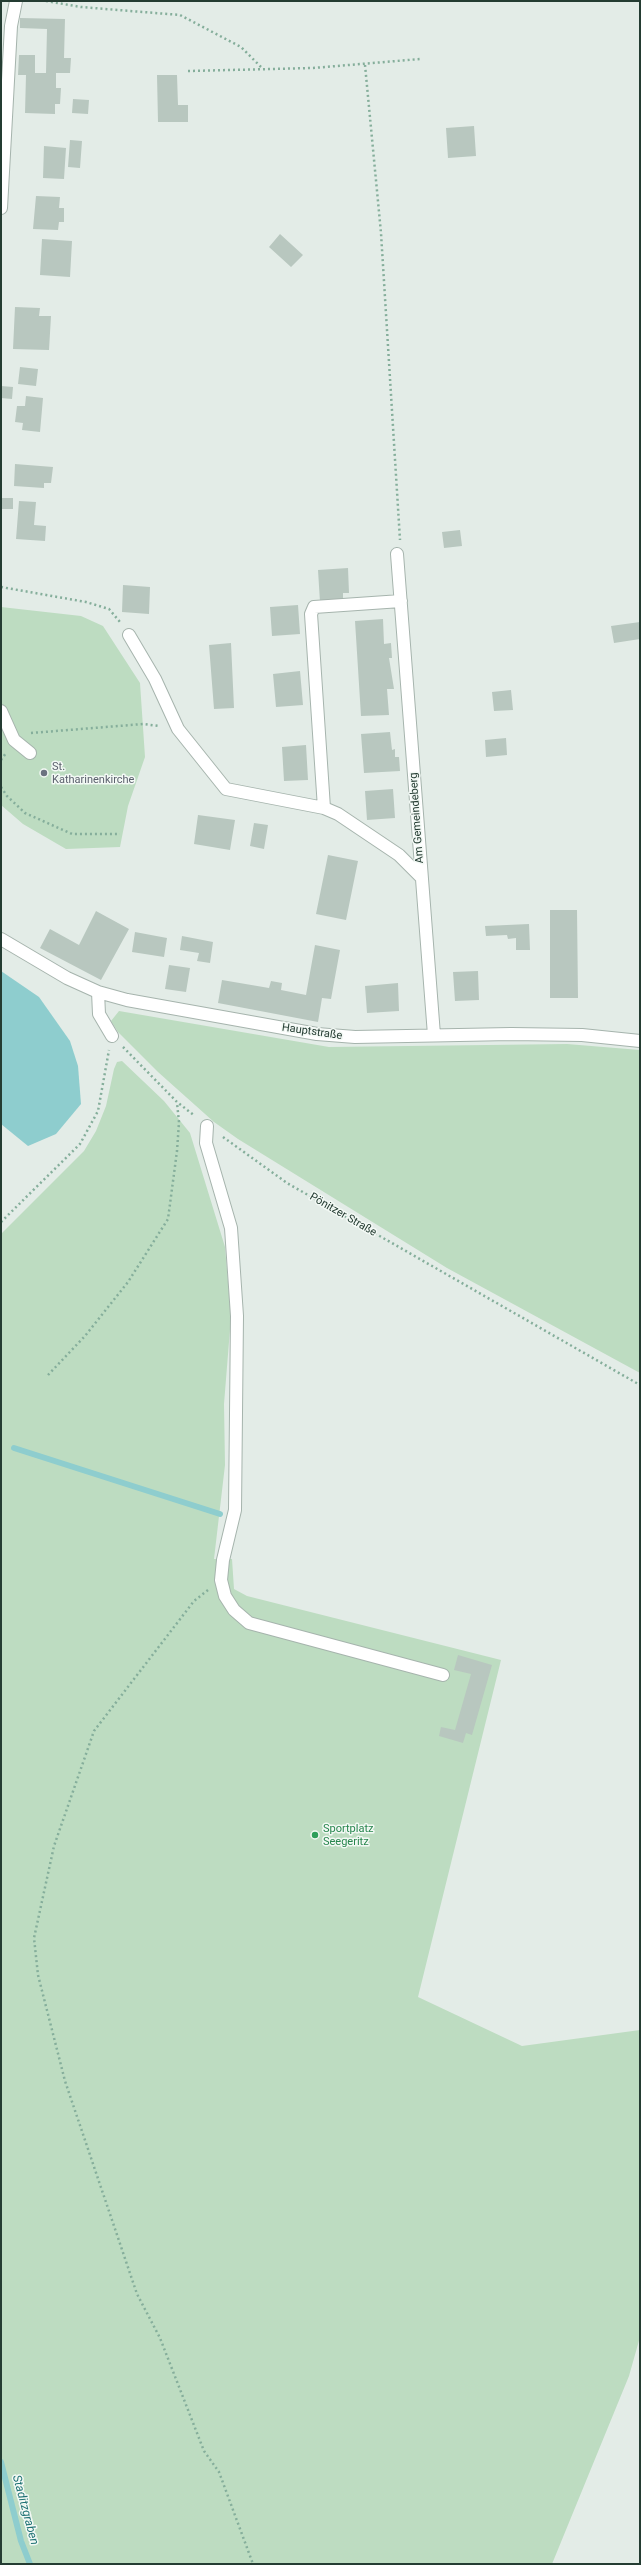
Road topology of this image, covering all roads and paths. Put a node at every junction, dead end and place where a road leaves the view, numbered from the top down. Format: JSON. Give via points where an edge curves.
{"nodes":[{"id":1,"x":16,"y":1,"type":"edge"},
{"id":2,"x":46,"y":1,"type":"edge"},
{"id":3,"x":420,"y":59,"type":"dead end"},
{"id":4,"x":365,"y":65,"type":"junction"},
{"id":5,"x":263,"y":69,"type":"junction"},
{"id":6,"x":188,"y":71,"type":"dead end"},
{"id":7,"x":1,"y":208,"type":"edge"},
{"id":8,"x":397,"y":554,"type":"joint"},
{"id":9,"x":1,"y":588,"type":"edge"},
{"id":10,"x":401,"y":601,"type":"junction"},
{"id":11,"x":129,"y":635,"type":"joint"},
{"id":12,"x":1,"y":711,"type":"edge"},
{"id":13,"x":178,"y":729,"type":"junction"},
{"id":14,"x":14,"y":740,"type":"junction"},
{"id":15,"x":30,"y":753,"type":"dead end"},
{"id":16,"x":1,"y":760,"type":"edge"},
{"id":17,"x":1,"y":787,"type":"edge"},
{"id":18,"x":324,"y":808,"type":"junction"},
{"id":19,"x":120,"y":834,"type":"dead end"},
{"id":20,"x":421,"y":877,"type":"junction"},
{"id":21,"x":1,"y":939,"type":"edge"},
{"id":22,"x":98,"y":992,"type":"junction"},
{"id":23,"x":434,"y":1035,"type":"junction"},
{"id":24,"x":112,"y":1036,"type":"junction"},
{"id":25,"x":640,"y":1040,"type":"edge"},
{"id":26,"x":177,"y":1102,"type":"junction"},
{"id":27,"x":207,"y":1126,"type":"junction"},
{"id":28,"x":1,"y":1222,"type":"edge"},
{"id":29,"x":48,"y":1375,"type":"dead end"},
{"id":30,"x":640,"y":1385,"type":"edge"},
{"id":31,"x":221,"y":1580,"type":"junction"},
{"id":32,"x":443,"y":1675,"type":"dead end"},
{"id":33,"x":253,"y":2564,"type":"edge"}],
"edges":[{"from":1,"to":7,"type":"street","via":[[12,26]]},
{"from":2,"to":5,"type":"path","via":[[82,7],[180,15],[241,47]]},
{"from":3,"to":4,"type":"path"},
{"from":4,"to":5,"type":"path"},
{"from":4,"to":8,"type":"path","via":[[381,233],[400,538]]},
{"from":5,"to":6,"type":"path"},
{"from":8,"to":10,"type":"street","name":"Am Gemeindeberg"},
{"from":9,"to":11,"type":"path","via":[[86,602],[110,609]]},
{"from":10,"to":18,"type":"street","via":[[314,607],[311,614]]},
{"from":10,"to":20,"type":"street","name":"Am Gemeindeberg"},
{"from":11,"to":13,"type":"street","via":[[155,679]]},
{"from":12,"to":14,"type":"street"},
{"from":13,"to":14,"type":"path","via":[[143,724],[30,733]]},
{"from":13,"to":18,"type":"street","via":[[226,789]]},
{"from":14,"to":15,"type":"street"},
{"from":14,"to":16,"type":"path"},
{"from":17,"to":19,"type":"path","via":[[6,796],[25,813],[72,834]]},
{"from":18,"to":20,"type":"street","via":[[338,814],[399,855]]},
{"from":20,"to":23,"type":"street","name":"Am Gemeindeberg"},
{"from":21,"to":22,"type":"street","name":"Hauptstraße","via":[[67,978]]},
{"from":22,"to":23,"type":"street","name":"Hauptstraße","via":[[127,1000],[317,1034],[355,1037]]},
{"from":22,"to":24,"type":"street","via":[[99,1014]]},
{"from":23,"to":25,"type":"street","name":"Hauptstraße","via":[[582,1035]]},
{"from":24,"to":26,"type":"path","name":"Pönitzer Straße"},
{"from":24,"to":28,"type":"path","via":[[98,1111],[80,1144]]},
{"from":26,"to":27,"type":"path","name":"Pönitzer Straße"},
{"from":26,"to":29,"type":"path","via":[[177,1151],[168,1219],[128,1282],[85,1336]]},
{"from":27,"to":30,"type":"path","name":"Pönitzer Straße","via":[[287,1183]]},
{"from":27,"to":31,"type":"street","via":[[206,1143],[231,1228],[238,1316],[235,1510]]},
{"from":31,"to":32,"type":"street","via":[[225,1596],[234,1610],[249,1623]]},
{"from":31,"to":33,"type":"path","via":[[194,1601],[94,1731],[54,1846],[34,1938],[38,1975],[65,2081],[137,2294],[160,2338],[204,2451],[218,2472]]}]}
